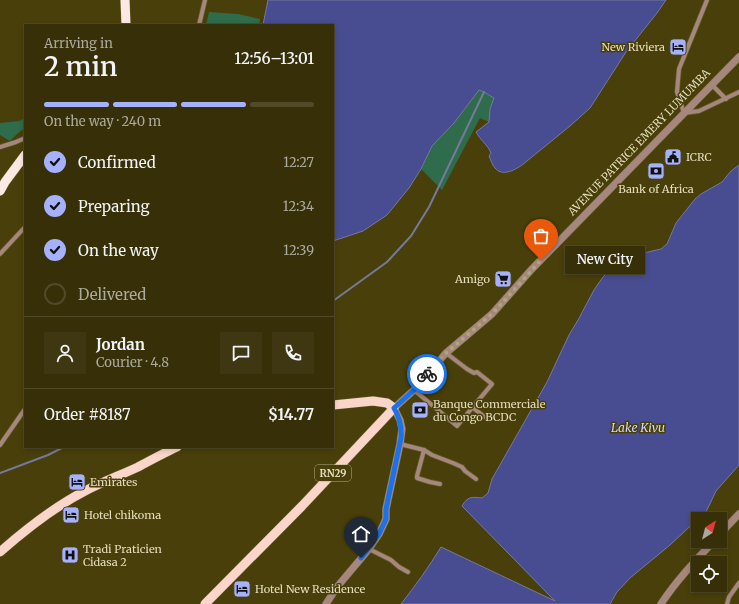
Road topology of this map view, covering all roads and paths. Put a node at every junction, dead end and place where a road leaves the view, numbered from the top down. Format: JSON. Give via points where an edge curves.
{"nodes":[{"id":1,"x":125,"y":0,"type":"edge"},
{"id":2,"x":205,"y":0,"type":"edge"},
{"id":3,"x":707,"y":0,"type":"edge"},
{"id":4,"x":126,"y":24,"type":"edge"},
{"id":5,"x":199,"y":24,"type":"edge"},
{"id":6,"x":739,"y":57,"type":"edge"},
{"id":7,"x":712,"y":85,"type":"junction"},
{"id":8,"x":739,"y":92,"type":"edge"},
{"id":9,"x":726,"y":99,"type":"junction"},
{"id":10,"x":684,"y":113,"type":"junction"},
{"id":11,"x":24,"y":138,"type":"edge"},
{"id":12,"x":0,"y":147,"type":"edge"},
{"id":13,"x":24,"y":156,"type":"edge"},
{"id":14,"x":0,"y":191,"type":"edge"},
{"id":15,"x":24,"y":228,"type":"edge"},
{"id":16,"x":0,"y":254,"type":"edge"},
{"id":17,"x":446,"y":353,"type":"junction"},
{"id":18,"x":414,"y":390,"type":"junction"},
{"id":19,"x":334,"y":405,"type":"edge"},
{"id":20,"x":472,"y":407,"type":"junction"},
{"id":21,"x":394,"y":408,"type":"junction"},
{"id":22,"x":24,"y":410,"type":"edge"},
{"id":23,"x":486,"y":418,"type":"dead end"},
{"id":24,"x":400,"y":444,"type":"junction"},
{"id":25,"x":0,"y":445,"type":"edge"},
{"id":26,"x":175,"y":448,"type":"edge"},
{"id":27,"x":424,"y":450,"type":"junction"},
{"id":28,"x":476,"y":479,"type":"dead end"},
{"id":29,"x":440,"y":484,"type":"dead end"},
{"id":30,"x":739,"y":514,"type":"edge"},
{"id":31,"x":727,"y":527,"type":"edge"},
{"id":32,"x":369,"y":548,"type":"junction"},
{"id":33,"x":708,"y":548,"type":"edge"},
{"id":34,"x":0,"y":552,"type":"edge"},
{"id":35,"x":408,"y":572,"type":"dead end"},
{"id":36,"x":739,"y":583,"type":"edge"},
{"id":37,"x":206,"y":604,"type":"edge"},
{"id":38,"x":326,"y":604,"type":"edge"},
{"id":39,"x":661,"y":604,"type":"edge"},
{"id":40,"x":727,"y":604,"type":"edge"}],
"edges":[{"from":1,"to":4,"type":"highway"},
{"from":2,"to":5,"type":"street"},
{"from":3,"to":10,"type":"street","via":[[679,69],[678,92]]},
{"from":6,"to":7,"type":"street","name":"AVENUE PATRICE EMERY LUMUMBA"},
{"from":7,"to":9,"type":"street"},
{"from":7,"to":10,"type":"street","name":"AVENUE PATRICE EMERY LUMUMBA"},
{"from":8,"to":9,"type":"street"},
{"from":9,"to":10,"type":"street","via":[[699,111]]},
{"from":10,"to":17,"type":"street","name":"AVENUE PATRICE EMERY LUMUMBA","via":[[531,270],[492,314]]},
{"from":11,"to":12,"type":"street"},
{"from":13,"to":14,"type":"highway"},
{"from":15,"to":16,"type":"street"},
{"from":17,"to":18,"type":"street","name":"AVENUE PATRICE EMERY LUMUMBA"},
{"from":17,"to":20,"type":"street","via":[[492,384]]},
{"from":18,"to":20,"type":"street","via":[[457,426]]},
{"from":18,"to":21,"type":"street","name":"AVENUE PATRICE EMERY LUMUMBA"},
{"from":19,"to":21,"type":"main road","via":[[373,401],[387,403]]},
{"from":20,"to":23,"type":"street"},
{"from":21,"to":24,"type":"street","via":[[402,429]]},
{"from":21,"to":37,"type":"main road","name":"AVENUE PATRICE EMERY LUMUMBA","number":"RN29"},
{"from":22,"to":25,"type":"street"},
{"from":24,"to":27,"type":"street"},
{"from":24,"to":32,"type":"street","via":[[389,491],[386,519]]},
{"from":26,"to":34,"type":"main road","via":[[72,498]]},
{"from":27,"to":28,"type":"street","via":[[462,467]]},
{"from":27,"to":29,"type":"street","via":[[416,476]]},
{"from":30,"to":31,"type":"street"},
{"from":32,"to":35,"type":"street"},
{"from":32,"to":38,"type":"street"},
{"from":33,"to":39,"type":"street","via":[[678,580]]},
{"from":36,"to":40,"type":"street"}]}
